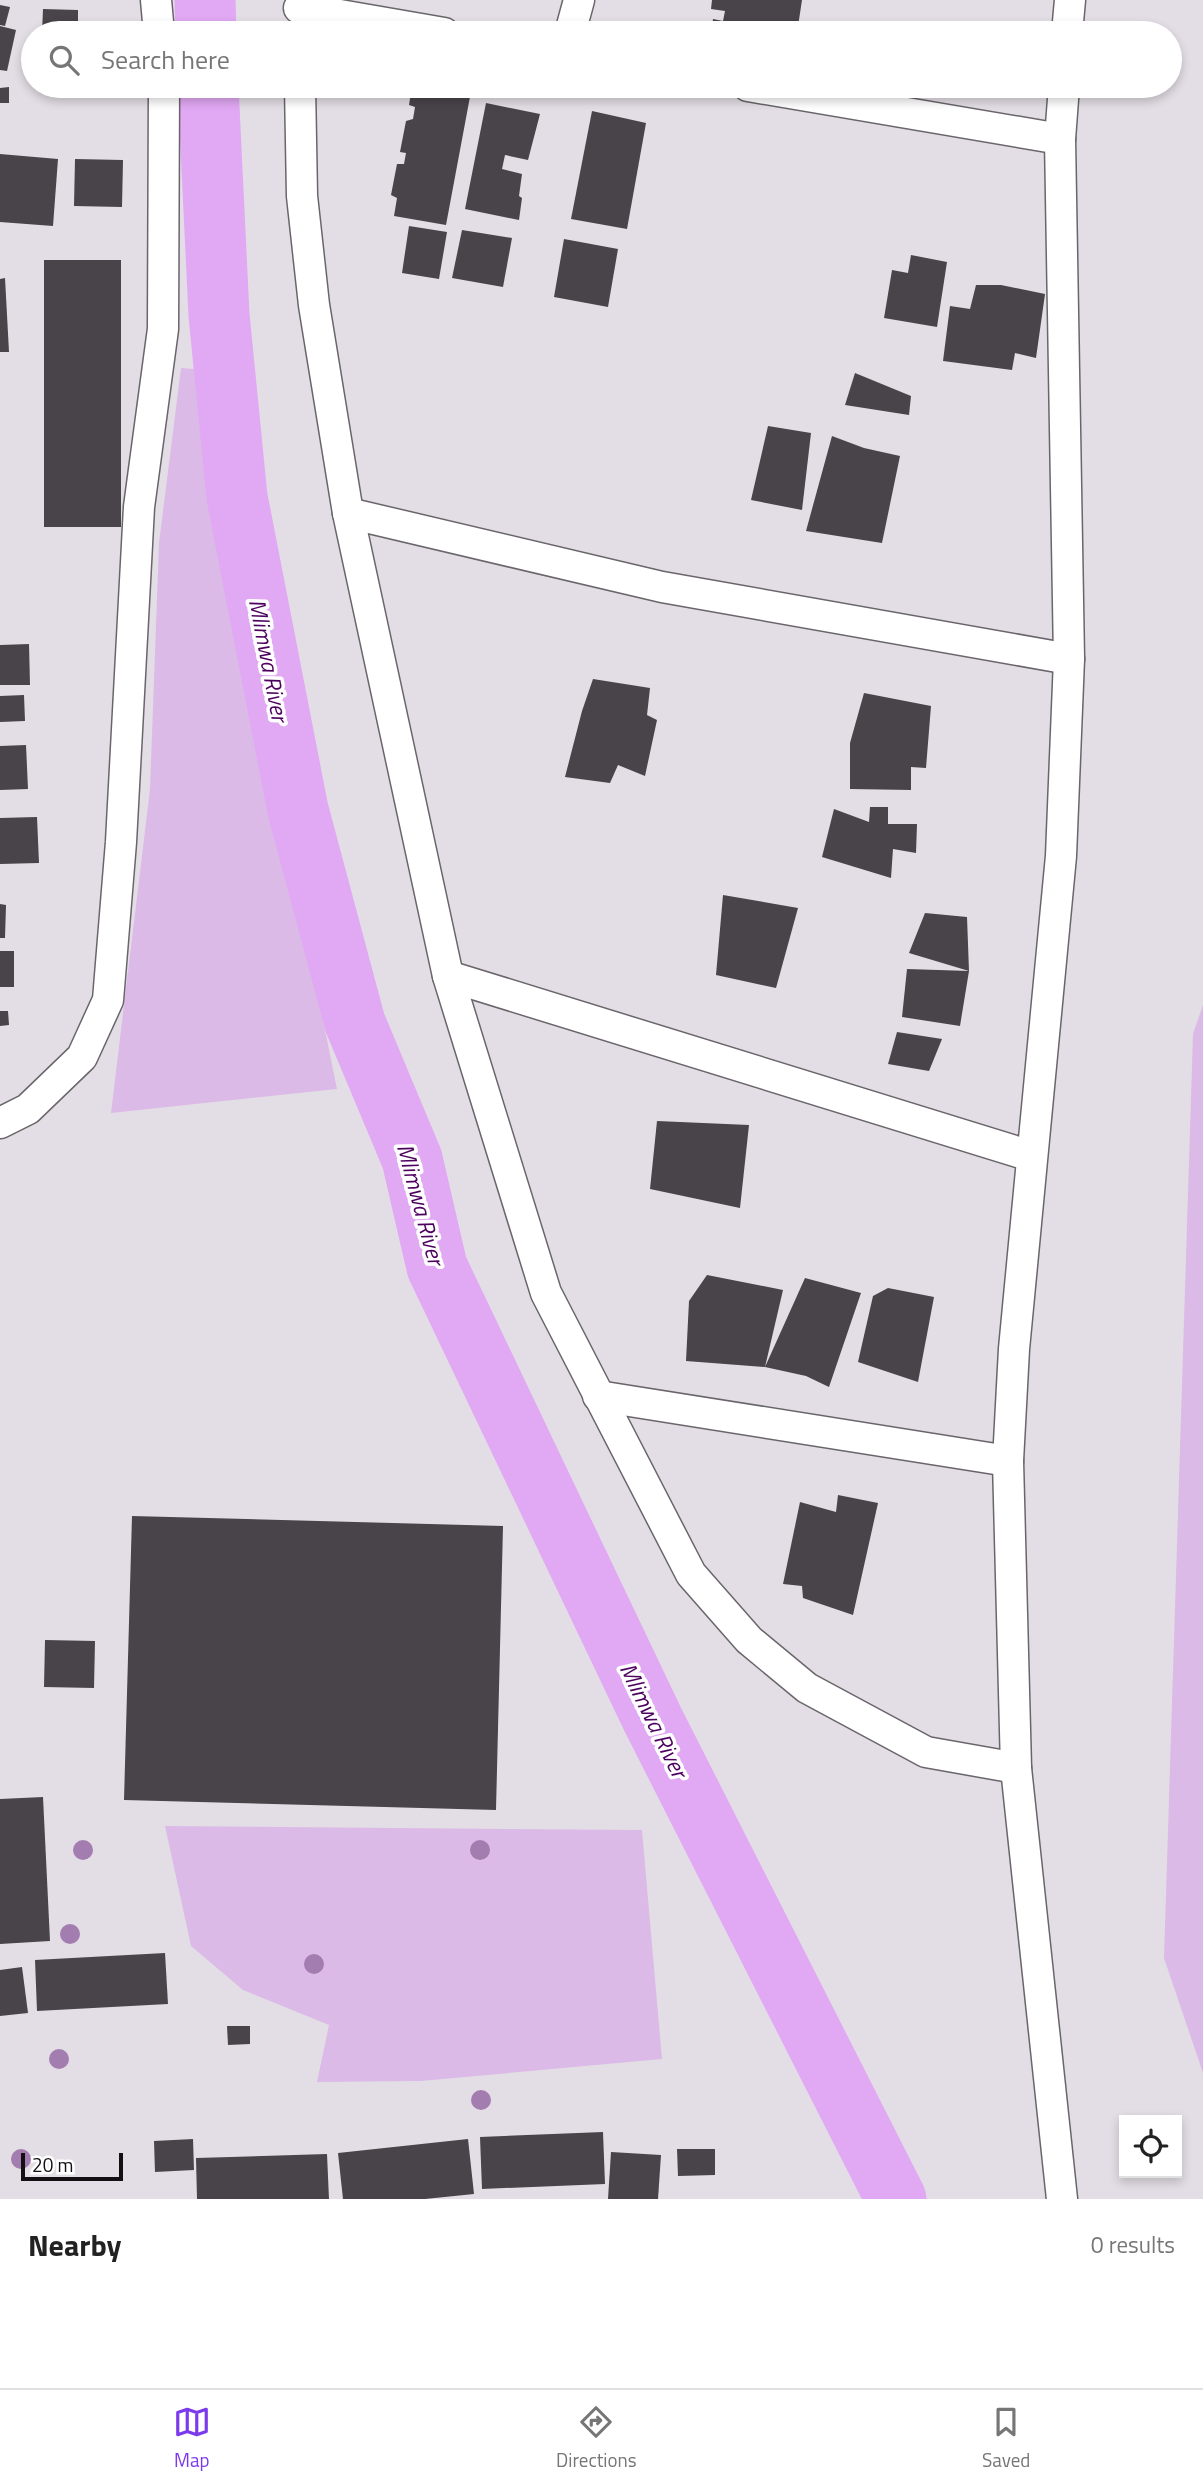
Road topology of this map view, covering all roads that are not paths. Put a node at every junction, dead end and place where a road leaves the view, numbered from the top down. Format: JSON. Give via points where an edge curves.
{"nodes":[{"id":1,"x":156,"y":0,"type":"edge"},
{"id":2,"x":579,"y":0,"type":"edge"},
{"id":3,"x":1070,"y":0,"type":"edge"},
{"id":4,"x":299,"y":14,"type":"edge"},
{"id":5,"x":158,"y":21,"type":"edge"},
{"id":6,"x":352,"y":21,"type":"edge"},
{"id":7,"x":573,"y":21,"type":"edge"},
{"id":8,"x":1069,"y":21,"type":"edge"},
{"id":9,"x":164,"y":98,"type":"edge"},
{"id":10,"x":300,"y":98,"type":"edge"},
{"id":11,"x":819,"y":98,"type":"edge"},
{"id":12,"x":1063,"y":98,"type":"edge"},
{"id":13,"x":1060,"y":139,"type":"junction"},
{"id":14,"x":348,"y":513,"type":"junction"},
{"id":15,"x":1069,"y":659,"type":"junction"},
{"id":16,"x":448,"y":976,"type":"junction"},
{"id":17,"x":0,"y":1123,"type":"edge"},
{"id":18,"x":1031,"y":1156,"type":"junction"},
{"id":19,"x":598,"y":1396,"type":"junction"},
{"id":20,"x":1009,"y":1461,"type":"junction"},
{"id":21,"x":1016,"y":1768,"type":"junction"},
{"id":22,"x":1062,"y":2199,"type":"edge"}],
"edges":[{"from":1,"to":5,"type":"street"},
{"from":2,"to":7,"type":"street"},
{"from":3,"to":8,"type":"street"},
{"from":4,"to":6,"type":"street"},
{"from":9,"to":17,"type":"street","via":[[163,329],[139,507],[108,1000],[82,1058],[28,1110]]},
{"from":10,"to":14,"type":"street","via":[[302,197],[314,305]]},
{"from":11,"to":13,"type":"street"},
{"from":12,"to":13,"type":"street"},
{"from":13,"to":15,"type":"street"},
{"from":14,"to":15,"type":"street","via":[[662,587]]},
{"from":14,"to":16,"type":"street"},
{"from":15,"to":18,"type":"street","via":[[1060,856]]},
{"from":16,"to":18,"type":"street"},
{"from":16,"to":19,"type":"street","via":[[547,1293]]},
{"from":18,"to":20,"type":"street"},
{"from":19,"to":20,"type":"street"},
{"from":19,"to":21,"type":"street","via":[[691,1574],[749,1640],[807,1688],[926,1752]]},
{"from":20,"to":21,"type":"street"},
{"from":21,"to":22,"type":"street"}]}
